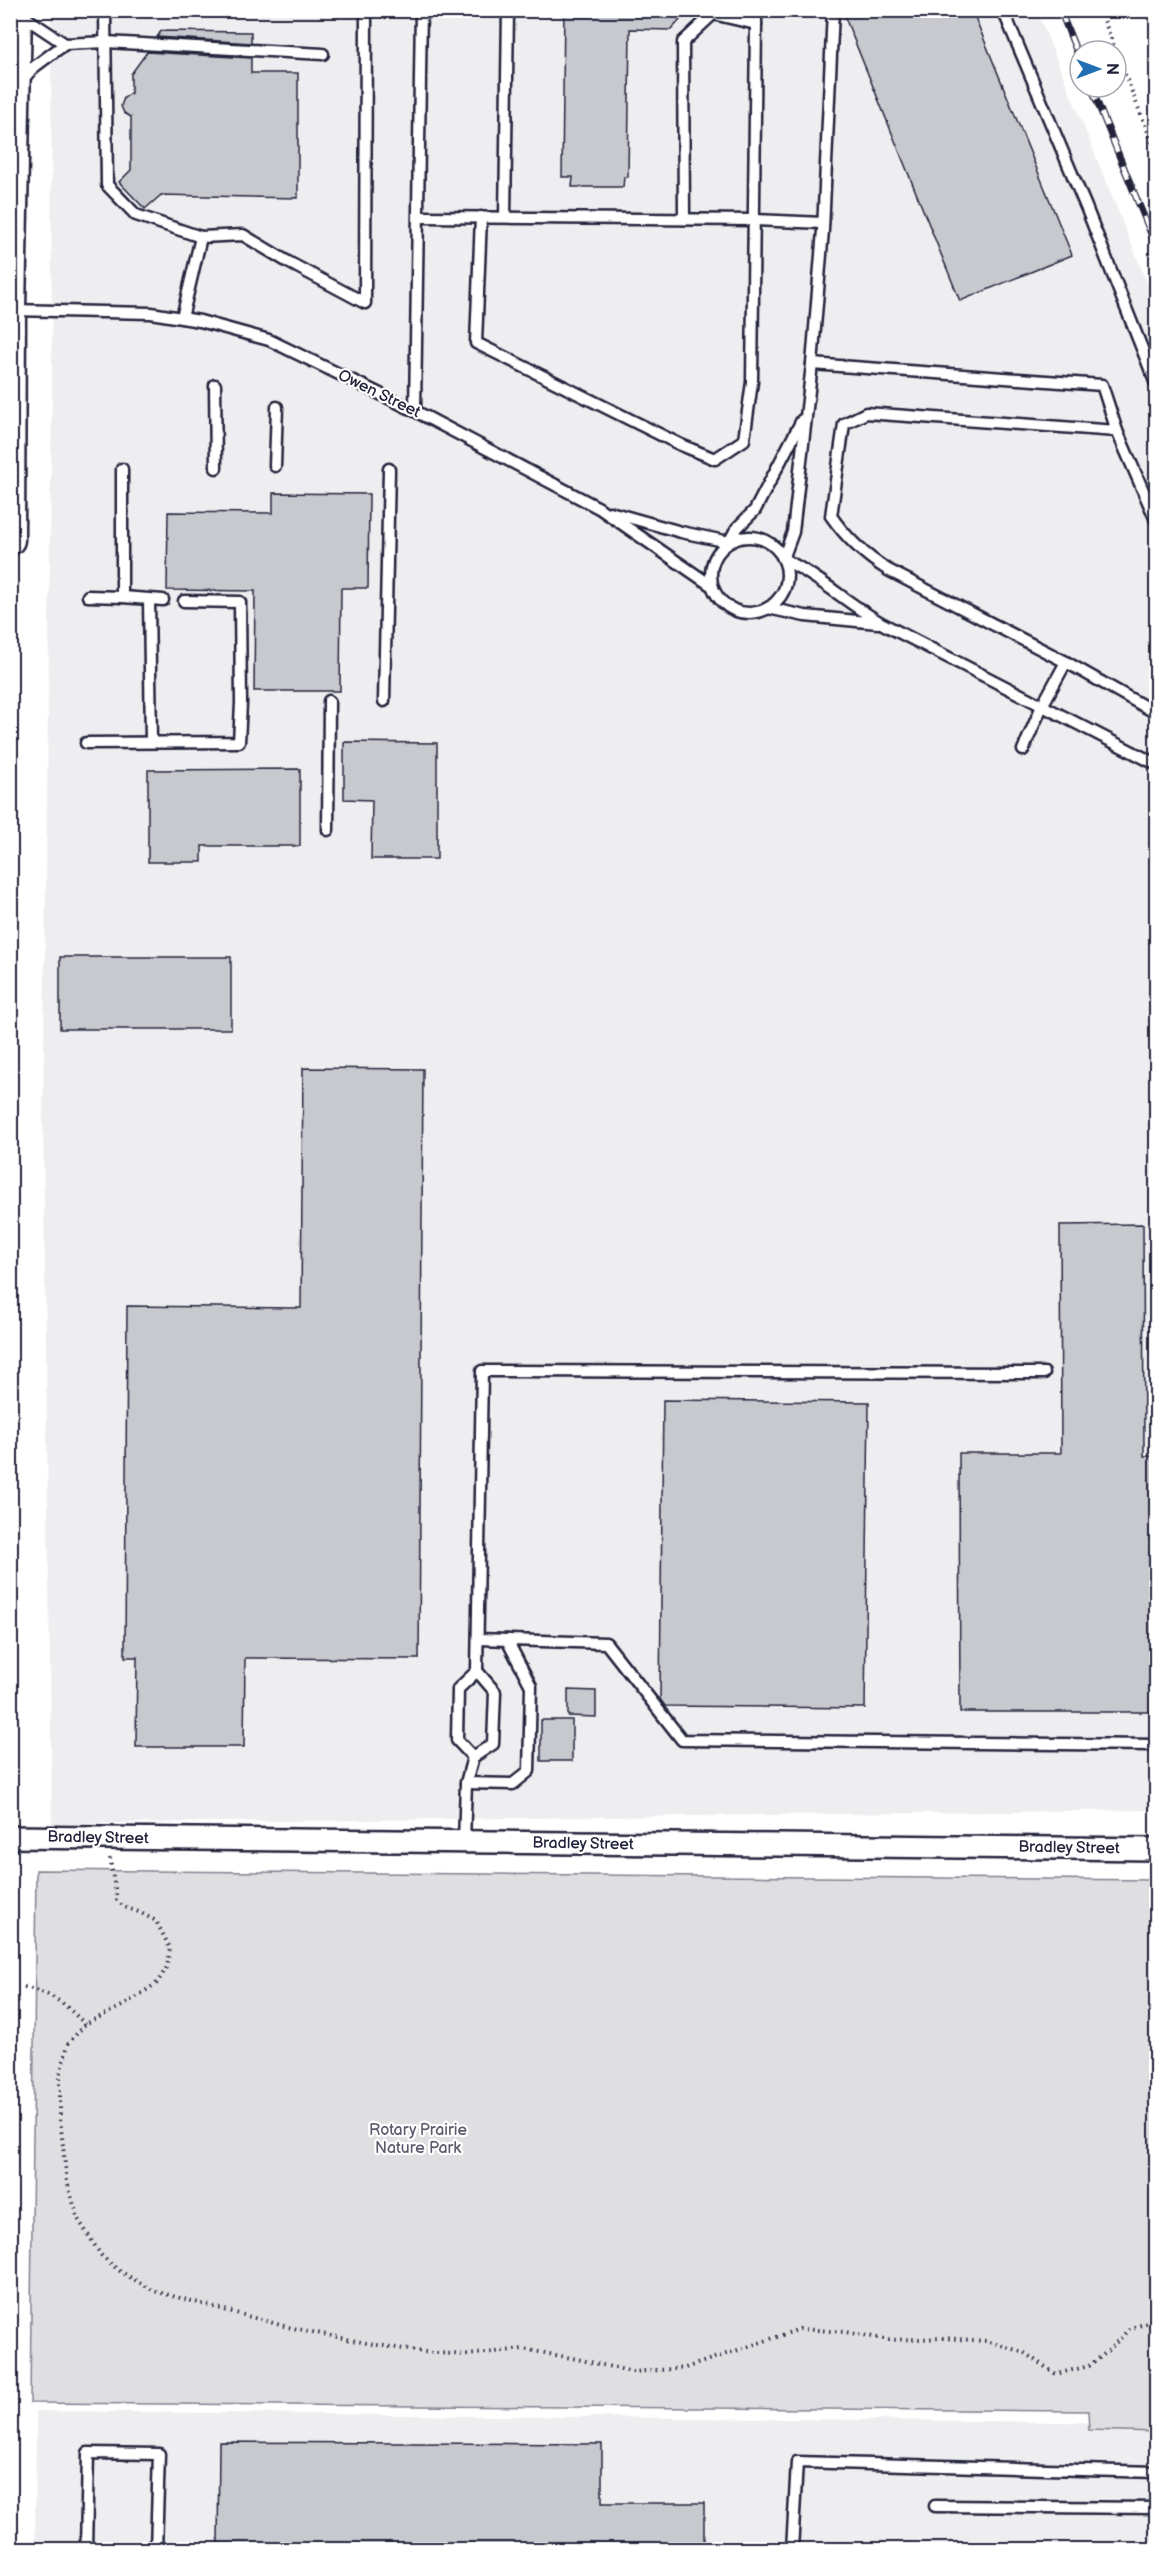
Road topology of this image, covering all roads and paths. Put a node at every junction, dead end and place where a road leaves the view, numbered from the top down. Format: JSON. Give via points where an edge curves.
{"nodes":[{"id":1,"x":105,"y":10,"type":"edge"},
{"id":2,"x":366,"y":10,"type":"edge"},
{"id":3,"x":421,"y":10,"type":"edge"},
{"id":4,"x":508,"y":10,"type":"edge"},
{"id":5,"x":756,"y":10,"type":"edge"},
{"id":6,"x":833,"y":10,"type":"edge"},
{"id":7,"x":1003,"y":10,"type":"edge"},
{"id":8,"x":1100,"y":10,"type":"edge"},
{"id":9,"x":17,"y":11,"type":"edge"},
{"id":10,"x":756,"y":24,"type":"junction"},
{"id":11,"x":1111,"y":39,"type":"edge"},
{"id":12,"x":106,"y":42,"type":"junction"},
{"id":13,"x":65,"y":44,"type":"junction"},
{"id":14,"x":323,"y":54,"type":"dead end"},
{"id":15,"x":1128,"y":81,"type":"edge"},
{"id":16,"x":16,"y":88,"type":"junction"},
{"id":17,"x":1156,"y":152,"type":"edge"},
{"id":18,"x":420,"y":217,"type":"junction"},
{"id":19,"x":481,"y":217,"type":"junction"},
{"id":20,"x":506,"y":217,"type":"junction"},
{"id":21,"x":684,"y":219,"type":"junction"},
{"id":22,"x":755,"y":220,"type":"junction"},
{"id":23,"x":823,"y":223,"type":"junction"},
{"id":24,"x":201,"y":237,"type":"junction"},
{"id":25,"x":11,"y":310,"type":"edge"},
{"id":26,"x":182,"y":318,"type":"junction"},
{"id":27,"x":812,"y":364,"type":"junction"},
{"id":28,"x":1156,"y":384,"type":"edge"},
{"id":29,"x":215,"y":385,"type":"dead end"},
{"id":30,"x":277,"y":407,"type":"dead end"},
{"id":31,"x":415,"y":411,"type":"junction"},
{"id":32,"x":806,"y":412,"type":"junction"},
{"id":33,"x":1117,"y":431,"type":"junction"},
{"id":34,"x":276,"y":466,"type":"dead end"},
{"id":35,"x":216,"y":468,"type":"dead end"},
{"id":36,"x":122,"y":469,"type":"dead end"},
{"id":37,"x":389,"y":469,"type":"dead end"},
{"id":38,"x":1152,"y":500,"type":"edge"},
{"id":39,"x":599,"y":508,"type":"junction"},
{"id":40,"x":1156,"y":520,"type":"edge"},
{"id":41,"x":10,"y":540,"type":"edge"},
{"id":42,"x":729,"y":542,"type":"junction"},
{"id":43,"x":783,"y":559,"type":"junction"},
{"id":44,"x":712,"y":586,"type":"junction"},
{"id":45,"x":88,"y":596,"type":"dead end"},
{"id":46,"x":122,"y":597,"type":"junction"},
{"id":47,"x":149,"y":599,"type":"junction"},
{"id":48,"x":164,"y":600,"type":"dead end"},
{"id":49,"x":184,"y":601,"type":"dead end"},
{"id":50,"x":768,"y":608,"type":"junction"},
{"id":51,"x":883,"y":624,"type":"junction"},
{"id":52,"x":1066,"y":662,"type":"junction"},
{"id":53,"x":329,"y":701,"type":"dead end"},
{"id":54,"x":384,"y":701,"type":"dead end"},
{"id":55,"x":1042,"y":706,"type":"junction"},
{"id":56,"x":1156,"y":714,"type":"edge"},
{"id":57,"x":151,"y":742,"type":"junction"},
{"id":58,"x":86,"y":743,"type":"dead end"},
{"id":59,"x":1023,"y":750,"type":"dead end"},
{"id":60,"x":1156,"y":764,"type":"edge"},
{"id":61,"x":328,"y":830,"type":"dead end"},
{"id":62,"x":1044,"y":1373,"type":"dead end"},
{"id":63,"x":478,"y":1640,"type":"junction"},
{"id":64,"x":507,"y":1640,"type":"junction"},
{"id":65,"x":477,"y":1671,"type":"junction"},
{"id":66,"x":1156,"y":1745,"type":"edge"},
{"id":67,"x":473,"y":1757,"type":"junction"},
{"id":68,"x":466,"y":1783,"type":"junction"},
{"id":69,"x":10,"y":1837,"type":"edge"},
{"id":70,"x":464,"y":1842,"type":"junction"},
{"id":71,"x":1156,"y":1849,"type":"edge"},
{"id":72,"x":110,"y":1857,"type":"dead end"},
{"id":73,"x":24,"y":1987,"type":"dead end"},
{"id":74,"x":85,"y":2024,"type":"junction"},
{"id":75,"x":1156,"y":2321,"type":"edge"},
{"id":76,"x":1156,"y":2472,"type":"edge"},
{"id":77,"x":935,"y":2506,"type":"dead end"},
{"id":78,"x":1156,"y":2508,"type":"edge"},
{"id":79,"x":86,"y":2550,"type":"edge"},
{"id":80,"x":156,"y":2550,"type":"edge"},
{"id":81,"x":792,"y":2550,"type":"edge"}],
"edges":[{"from":1,"to":12,"type":"lane"},
{"from":2,"to":24,"type":"lane","via":[[365,303],[243,235]]},
{"from":3,"to":18,"type":"lane"},
{"from":4,"to":20,"type":"lane"},
{"from":5,"to":10,"type":"lane"},
{"from":6,"to":23,"type":"lane"},
{"from":7,"to":28,"type":"lane"},
{"from":8,"to":11,"type":"path"},
{"from":9,"to":13,"type":"lane"},
{"from":9,"to":16,"type":"main road"},
{"from":10,"to":21,"type":"lane","via":[[713,14],[683,42]]},
{"from":10,"to":22,"type":"lane"},
{"from":12,"to":13,"type":"lane"},
{"from":12,"to":14,"type":"lane"},
{"from":12,"to":24,"type":"lane","via":[[107,185],[136,215]]},
{"from":13,"to":16,"type":"lane","via":[[34,67]]},
{"from":15,"to":17,"type":"path"},
{"from":16,"to":25,"type":"main road"},
{"from":18,"to":19,"type":"lane"},
{"from":18,"to":31,"type":"lane"},
{"from":19,"to":20,"type":"lane"},
{"from":19,"to":22,"type":"lane","via":[[476,343],[715,459],[744,440],[752,382]]},
{"from":20,"to":21,"type":"lane"},
{"from":21,"to":22,"type":"lane"},
{"from":22,"to":23,"type":"lane"},
{"from":23,"to":27,"type":"lane"},
{"from":24,"to":26,"type":"lane"},
{"from":25,"to":26,"type":"lane","name":"Owen Street","via":[[151,313]]},
{"from":25,"to":41,"type":"main road"},
{"from":26,"to":31,"type":"lane","name":"Owen Street","via":[[269,340]]},
{"from":27,"to":32,"type":"lane"},
{"from":27,"to":33,"type":"lane","via":[[1102,385]]},
{"from":29,"to":35,"type":"lane"},
{"from":30,"to":34,"type":"lane"},
{"from":31,"to":39,"type":"lane","name":"Owen Street"},
{"from":32,"to":42,"type":"lane","via":[[755,510],[736,528]]},
{"from":32,"to":43,"type":"lane","via":[[794,532]]},
{"from":33,"to":38,"type":"lane"},
{"from":33,"to":52,"type":"lane","via":[[866,413],[844,424],[831,516],[844,535],[863,554],[888,570]]},
{"from":36,"to":46,"type":"lane"},
{"from":37,"to":54,"type":"lane"},
{"from":38,"to":40,"type":"lane"},
{"from":39,"to":42,"type":"lane"},
{"from":39,"to":44,"type":"lane","name":"Owen Street"},
{"from":42,"to":43,"type":"lane","via":[[741,538],[766,541]]},
{"from":42,"to":44,"type":"lane","via":[[713,561]]},
{"from":43,"to":50,"type":"lane","via":[[786,581],[777,601]]},
{"from":43,"to":51,"type":"lane","via":[[806,570]]},
{"from":44,"to":50,"type":"lane","name":"Owen Street","via":[[722,601],[736,611],[747,613]]},
{"from":45,"to":46,"type":"lane"},
{"from":46,"to":47,"type":"lane"},
{"from":47,"to":48,"type":"lane"},
{"from":47,"to":57,"type":"lane"},
{"from":49,"to":57,"type":"lane","via":[[240,603],[242,703],[238,742]]},
{"from":50,"to":51,"type":"lane"},
{"from":51,"to":55,"type":"lane"},
{"from":52,"to":55,"type":"lane"},
{"from":52,"to":56,"type":"lane"},
{"from":53,"to":61,"type":"lane"},
{"from":55,"to":59,"type":"lane"},
{"from":55,"to":60,"type":"lane"},
{"from":57,"to":58,"type":"lane"},
{"from":62,"to":63,"type":"lane","via":[[482,1371]]},
{"from":63,"to":64,"type":"lane"},
{"from":63,"to":65,"type":"lane"},
{"from":64,"to":66,"type":"lane","via":[[606,1644],[682,1740]]},
{"from":64,"to":68,"type":"lane","via":[[531,1686],[529,1772],[513,1784]]},
{"from":65,"to":67,"type":"lane","via":[[458,1689],[457,1740]]},
{"from":65,"to":67,"type":"lane","via":[[495,1692],[493,1744]]},
{"from":67,"to":68,"type":"lane"},
{"from":68,"to":70,"type":"lane"},
{"from":69,"to":70,"type":"street","name":"Bradley Street"},
{"from":70,"to":71,"type":"street","name":"Bradley Street"},
{"from":72,"to":74,"type":"path","via":[[117,1899],[124,1907],[156,1921],[170,1947],[167,1967],[157,1983]]},
{"from":73,"to":74,"type":"path","via":[[62,2001]]},
{"from":74,"to":75,"type":"path","via":[[68,2043],[60,2074],[67,2182],[78,2219],[101,2255],[154,2291],[288,2327],[371,2344],[467,2355],[523,2349],[633,2372],[685,2368],[800,2329],[889,2340],[986,2341],[1023,2352],[1056,2374],[1089,2366],[1130,2328]]},
{"from":76,"to":81,"type":"lane","via":[[797,2462]]},
{"from":77,"to":78,"type":"lane"},
{"from":79,"to":80,"type":"lane","via":[[88,2453],[159,2454]]}]}
